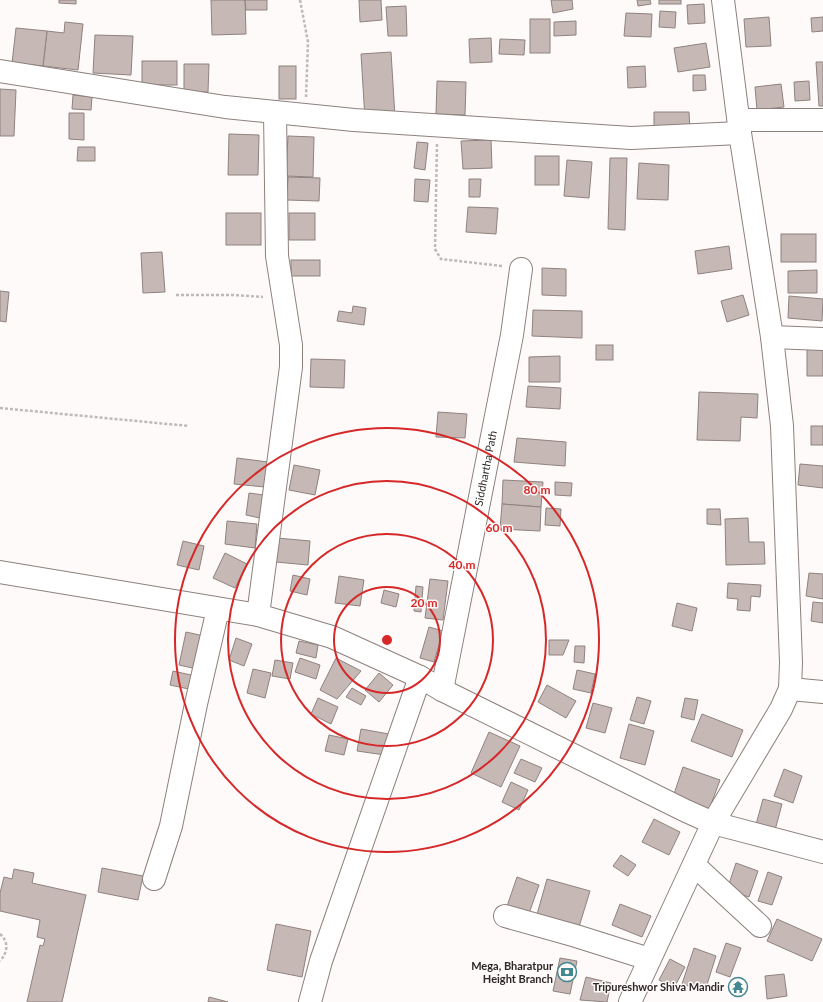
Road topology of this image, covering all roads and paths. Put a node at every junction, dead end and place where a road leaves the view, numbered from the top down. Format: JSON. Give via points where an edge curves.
{"nodes":[{"id":1,"x":300,"y":0,"type":"edge"},
{"id":2,"x":723,"y":0,"type":"edge"},
{"id":3,"x":0,"y":71,"type":"edge"},
{"id":4,"x":275,"y":112,"type":"junction"},
{"id":5,"x":306,"y":115,"type":"junction"},
{"id":6,"x":823,"y":120,"type":"edge"},
{"id":7,"x":437,"y":125,"type":"junction"},
{"id":8,"x":739,"y":127,"type":"junction"},
{"id":9,"x":521,"y":269,"type":"joint"},
{"id":10,"x":176,"y":295,"type":"dead end"},
{"id":11,"x":284,"y":299,"type":"junction"},
{"id":12,"x":772,"y":337,"type":"junction"},
{"id":13,"x":823,"y":339,"type":"edge"},
{"id":14,"x":0,"y":408,"type":"edge"},
{"id":15,"x":189,"y":426,"type":"dead end"},
{"id":16,"x":0,"y":572,"type":"edge"},
{"id":17,"x":218,"y":609,"type":"junction"},
{"id":18,"x":258,"y":615,"type":"junction"},
{"id":19,"x":420,"y":677,"type":"junction"},
{"id":20,"x":790,"y":689,"type":"junction"},
{"id":21,"x":442,"y":690,"type":"junction"},
{"id":22,"x":823,"y":692,"type":"edge"},
{"id":23,"x":713,"y":823,"type":"junction"},
{"id":24,"x":823,"y":852,"type":"edge"},
{"id":25,"x":694,"y":865,"type":"junction"},
{"id":26,"x":154,"y":879,"type":"dead end"},
{"id":27,"x":505,"y":916,"type":"dead end"},
{"id":28,"x":760,"y":926,"type":"dead end"},
{"id":29,"x":0,"y":934,"type":"edge"},
{"id":30,"x":649,"y":959,"type":"junction"},
{"id":31,"x":0,"y":961,"type":"edge"},
{"id":32,"x":310,"y":1002,"type":"edge"},
{"id":33,"x":630,"y":1002,"type":"edge"}],
"edges":[{"from":1,"to":5,"type":"path","via":[[308,42]]},
{"from":2,"to":8,"type":"street"},
{"from":3,"to":4,"type":"street","via":[[211,105]]},
{"from":4,"to":5,"type":"street"},
{"from":4,"to":11,"type":"street","via":[[277,256]]},
{"from":5,"to":7,"type":"street"},
{"from":6,"to":8,"type":"street"},
{"from":7,"to":8,"type":"street","via":[[631,138]]},
{"from":7,"to":9,"type":"path","via":[[435,249],[441,259]]},
{"from":8,"to":12,"type":"street"},
{"from":9,"to":21,"type":"street","name":"Siddhartha Path","via":[[512,335]]},
{"from":10,"to":11,"type":"path","via":[[234,295]]},
{"from":11,"to":18,"type":"street","via":[[291,345],[291,367]]},
{"from":12,"to":13,"type":"street"},
{"from":12,"to":20,"type":"street","via":[[782,426]]},
{"from":14,"to":15,"type":"path"},
{"from":16,"to":17,"type":"street"},
{"from":17,"to":18,"type":"street"},
{"from":17,"to":26,"type":"street","via":[[171,826]]},
{"from":18,"to":19,"type":"street","via":[[332,637]]},
{"from":19,"to":21,"type":"street"},
{"from":19,"to":32,"type":"street","via":[[321,961]]},
{"from":20,"to":22,"type":"street"},
{"from":20,"to":23,"type":"street"},
{"from":21,"to":23,"type":"street"},
{"from":23,"to":24,"type":"street"},
{"from":23,"to":25,"type":"street"},
{"from":25,"to":28,"type":"street"},
{"from":25,"to":30,"type":"street"},
{"from":27,"to":30,"type":"street"},
{"from":29,"to":31,"type":"path","via":[[7,945]]},
{"from":30,"to":33,"type":"street"}]}
